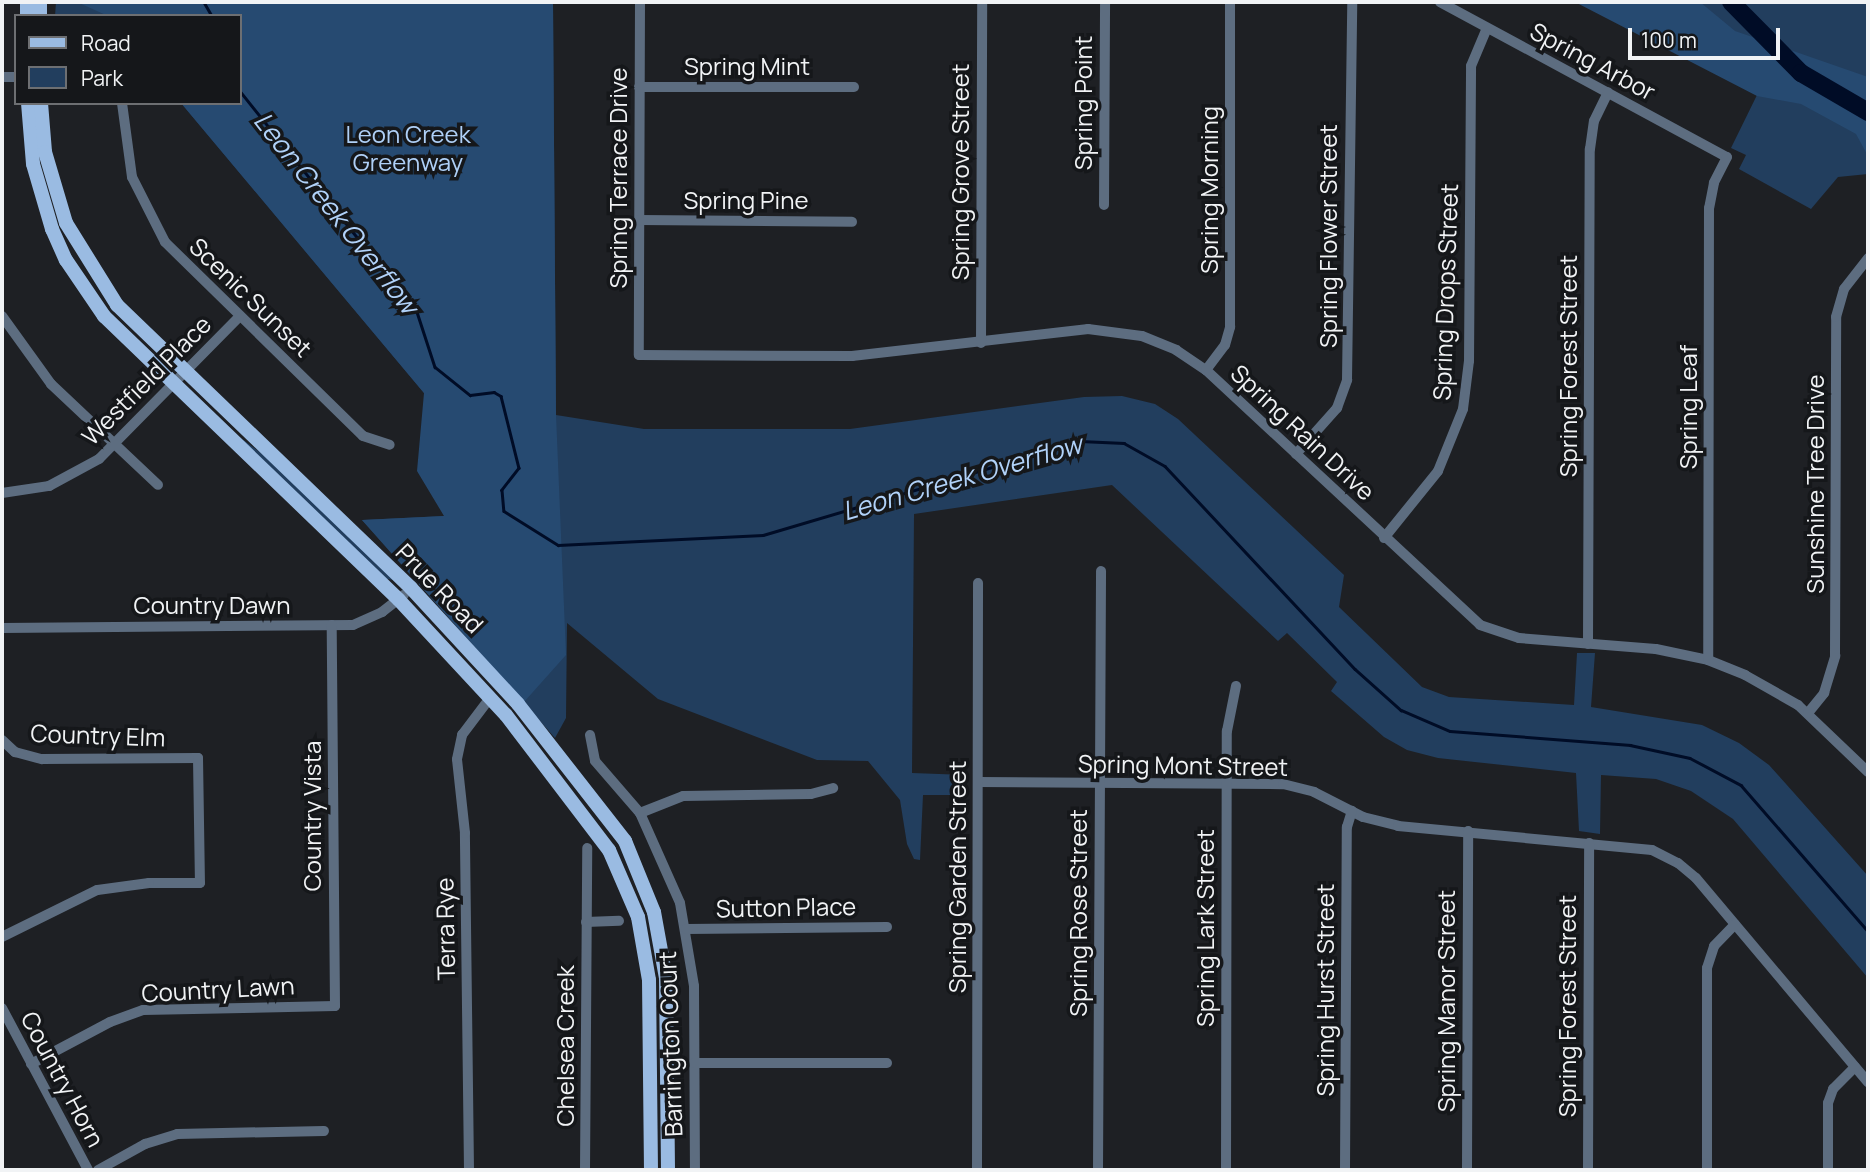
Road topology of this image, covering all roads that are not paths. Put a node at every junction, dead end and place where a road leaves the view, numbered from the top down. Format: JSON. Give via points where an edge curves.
{"nodes":[{"id":1,"x":640,"y":2,"type":"edge"},
{"id":2,"x":982,"y":2,"type":"edge"},
{"id":3,"x":1105,"y":2,"type":"edge"},
{"id":4,"x":1230,"y":2,"type":"edge"},
{"id":5,"x":1352,"y":2,"type":"edge"},
{"id":6,"x":1440,"y":2,"type":"edge"},
{"id":7,"x":1487,"y":28,"type":"junction"},
{"id":8,"x":639,"y":87,"type":"junction"},
{"id":9,"x":854,"y":88,"type":"dead end"},
{"id":10,"x":1608,"y":92,"type":"junction"},
{"id":11,"x":27,"y":105,"type":"edge"},
{"id":12,"x":41,"y":105,"type":"edge"},
{"id":13,"x":122,"y":105,"type":"edge"},
{"id":14,"x":1727,"y":157,"type":"joint"},
{"id":15,"x":1104,"y":205,"type":"dead end"},
{"id":16,"x":639,"y":220,"type":"junction"},
{"id":17,"x":852,"y":222,"type":"dead end"},
{"id":18,"x":1868,"y":257,"type":"edge"},
{"id":19,"x":2,"y":316,"type":"edge"},
{"id":20,"x":239,"y":317,"type":"junction"},
{"id":21,"x":981,"y":343,"type":"junction"},
{"id":22,"x":639,"y":355,"type":"joint"},
{"id":23,"x":1206,"y":370,"type":"junction"},
{"id":24,"x":185,"y":373,"type":"junction"},
{"id":25,"x":173,"y":385,"type":"junction"},
{"id":26,"x":116,"y":445,"type":"junction"},
{"id":27,"x":390,"y":445,"type":"dead end"},
{"id":28,"x":1296,"y":454,"type":"junction"},
{"id":29,"x":158,"y":485,"type":"dead end"},
{"id":30,"x":2,"y":493,"type":"edge"},
{"id":31,"x":1384,"y":538,"type":"junction"},
{"id":32,"x":1101,"y":571,"type":"dead end"},
{"id":33,"x":978,"y":583,"type":"dead end"},
{"id":34,"x":411,"y":588,"type":"junction"},
{"id":35,"x":399,"y":600,"type":"junction"},
{"id":36,"x":332,"y":625,"type":"junction"},
{"id":37,"x":2,"y":628,"type":"edge"},
{"id":38,"x":1588,"y":644,"type":"junction"},
{"id":39,"x":1708,"y":660,"type":"junction"},
{"id":40,"x":1236,"y":686,"type":"dead end"},
{"id":41,"x":490,"y":698,"type":"junction"},
{"id":42,"x":1808,"y":713,"type":"junction"},
{"id":43,"x":590,"y":735,"type":"dead end"},
{"id":44,"x":2,"y":740,"type":"edge"},
{"id":45,"x":1868,"y":772,"type":"edge"},
{"id":46,"x":978,"y":782,"type":"junction"},
{"id":47,"x":1226,"y":784,"type":"junction"},
{"id":48,"x":1099,"y":785,"type":"junction"},
{"id":49,"x":833,"y":788,"type":"dead end"},
{"id":50,"x":1352,"y":811,"type":"junction"},
{"id":51,"x":640,"y":814,"type":"junction"},
{"id":52,"x":1468,"y":831,"type":"junction"},
{"id":53,"x":1589,"y":843,"type":"junction"},
{"id":54,"x":587,"y":848,"type":"dead end"},
{"id":55,"x":619,"y":921,"type":"dead end"},
{"id":56,"x":586,"y":922,"type":"junction"},
{"id":57,"x":1735,"y":924,"type":"junction"},
{"id":58,"x":887,"y":928,"type":"dead end"},
{"id":59,"x":686,"y":929,"type":"junction"},
{"id":60,"x":2,"y":937,"type":"edge"},
{"id":61,"x":666,"y":978,"type":"junction"},
{"id":62,"x":649,"y":980,"type":"junction"},
{"id":63,"x":335,"y":1006,"type":"joint"},
{"id":64,"x":2,"y":1008,"type":"edge"},
{"id":65,"x":694,"y":1063,"type":"junction"},
{"id":66,"x":887,"y":1063,"type":"dead end"},
{"id":67,"x":31,"y":1064,"type":"junction"},
{"id":68,"x":1855,"y":1066,"type":"junction"},
{"id":69,"x":1868,"y":1082,"type":"edge"},
{"id":70,"x":324,"y":1131,"type":"dead end"},
{"id":71,"x":88,"y":1170,"type":"edge"},
{"id":72,"x":98,"y":1170,"type":"edge"},
{"id":73,"x":468,"y":1170,"type":"edge"},
{"id":74,"x":585,"y":1170,"type":"edge"},
{"id":75,"x":650,"y":1170,"type":"edge"},
{"id":76,"x":668,"y":1170,"type":"edge"},
{"id":77,"x":695,"y":1170,"type":"edge"},
{"id":78,"x":977,"y":1170,"type":"edge"},
{"id":79,"x":1098,"y":1170,"type":"edge"},
{"id":80,"x":1226,"y":1170,"type":"edge"},
{"id":81,"x":1345,"y":1170,"type":"edge"},
{"id":82,"x":1467,"y":1170,"type":"edge"},
{"id":83,"x":1588,"y":1170,"type":"edge"},
{"id":84,"x":1707,"y":1170,"type":"edge"},
{"id":85,"x":1828,"y":1170,"type":"edge"}],
"edges":[{"from":1,"to":8,"type":"street","name":"Spring Terrace Drive"},
{"from":2,"to":21,"type":"street","name":"Spring Grove Street"},
{"from":3,"to":15,"type":"street","name":"Spring Point"},
{"from":4,"to":23,"type":"street","name":"Spring Morning","via":[[1230,327],[1225,345]]},
{"from":5,"to":28,"type":"street","name":"Spring Flower Street","via":[[1347,380],[1337,408]]},
{"from":6,"to":7,"type":"street","name":"Spring Arbor"},
{"from":7,"to":10,"type":"street","name":"Spring Arbor"},
{"from":7,"to":31,"type":"street","name":"Spring Drops Street","via":[[1471,66],[1469,361],[1463,409],[1438,471]]},
{"from":8,"to":9,"type":"street","name":"Spring Mint"},
{"from":8,"to":16,"type":"street","name":"Spring Terrace Drive"},
{"from":10,"to":14,"type":"street","name":"Spring Arbor"},
{"from":10,"to":38,"type":"street","name":"Spring Forest Street","via":[[1594,121],[1590,149]]},
{"from":11,"to":25,"type":"main road","name":"Prue Road","via":[[41,196],[66,260],[104,316]]},
{"from":12,"to":24,"type":"main road","name":"Prue Road","via":[[53,187],[80,252],[117,305]]},
{"from":13,"to":20,"type":"street","name":"Scenic Sunset","via":[[125,146],[144,206],[187,268]]},
{"from":14,"to":39,"type":"street","name":"Spring Leaf","via":[[1714,183],[1709,208]]},
{"from":16,"to":17,"type":"street","name":"Spring Pine"},
{"from":16,"to":22,"type":"street","name":"Spring Terrace Drive"},
{"from":18,"to":42,"type":"street","name":"Sunshine Tree Drive","via":[[1844,289],[1836,317],[1835,656],[1824,693]]},
{"from":19,"to":26,"type":"street","via":[[51,384]]},
{"from":20,"to":24,"type":"street","name":"Westfield Place"},
{"from":20,"to":27,"type":"street","name":"Scenic Sunset","via":[[363,436]]},
{"from":21,"to":22,"type":"street","name":"Spring Rain Drive","via":[[852,356]]},
{"from":21,"to":23,"type":"street","name":"Spring Rain Drive","via":[[1088,329],[1124,332],[1176,349]]},
{"from":23,"to":28,"type":"street","name":"Spring Rain Drive"},
{"from":24,"to":25,"type":"street","name":"Westfield Place"},
{"from":24,"to":34,"type":"main road","name":"Prue Road"},
{"from":25,"to":26,"type":"street","name":"Westfield Place"},
{"from":25,"to":35,"type":"main road","name":"Prue Road"},
{"from":26,"to":29,"type":"street"},
{"from":26,"to":30,"type":"street","name":"Westfield Place","via":[[49,486]]},
{"from":28,"to":31,"type":"street","name":"Spring Rain Drive"},
{"from":31,"to":38,"type":"street","name":"Spring Rain Drive","via":[[1480,625],[1507,636]]},
{"from":32,"to":48,"type":"street","name":"Spring Rose Street"},
{"from":33,"to":46,"type":"street","name":"Spring Garden Street"},
{"from":34,"to":35,"type":"street","name":"Country Dawn"},
{"from":34,"to":61,"type":"main road","name":"Prue Road","via":[[518,704],[625,841],[654,912]]},
{"from":35,"to":36,"type":"street","name":"Country Dawn","via":[[365,622]]},
{"from":35,"to":41,"type":"main road","name":"Prue Road"},
{"from":36,"to":37,"type":"street","name":"Country Dawn"},
{"from":36,"to":63,"type":"street","name":"Country Vista"},
{"from":38,"to":39,"type":"street","name":"Spring Rain Drive","via":[[1656,649]]},
{"from":39,"to":42,"type":"street","name":"Spring Rain Drive","via":[[1772,688]]},
{"from":40,"to":47,"type":"street","name":"Spring Lark Street","via":[[1227,731]]},
{"from":41,"to":62,"type":"main road","name":"Prue Road","via":[[610,850],[638,918]]},
{"from":41,"to":73,"type":"street","name":"Terra Rye","via":[[462,735],[457,759],[465,833]]},
{"from":42,"to":45,"type":"street","name":"Spring Rain Drive"},
{"from":43,"to":51,"type":"street","name":"Barrington Court","via":[[594,761]]},
{"from":44,"to":60,"type":"street","name":"Country Elm","via":[[15,752],[42,759],[198,758],[200,883],[141,883],[97,890]]},
{"from":46,"to":48,"type":"street","name":"Spring Mont Street"},
{"from":46,"to":78,"type":"street","name":"Spring Garden Street"},
{"from":47,"to":48,"type":"street","name":"Spring Mont Street"},
{"from":47,"to":50,"type":"street","name":"Spring Mont Street","via":[[1305,788]]},
{"from":47,"to":80,"type":"street","name":"Spring Lark Street"},
{"from":48,"to":79,"type":"street","name":"Spring Rose Street"},
{"from":49,"to":51,"type":"street","via":[[811,794],[683,796]]},
{"from":50,"to":52,"type":"street","name":"Spring Mont Street","via":[[1398,826]]},
{"from":50,"to":81,"type":"street","name":"Spring Hurst Street","via":[[1348,827]]},
{"from":51,"to":59,"type":"street","name":"Barrington Court","via":[[669,872]]},
{"from":52,"to":53,"type":"street","name":"Spring Mont Street"},
{"from":52,"to":82,"type":"street","name":"Spring Manor Street"},
{"from":53,"to":57,"type":"street","name":"Spring Mont Street","via":[[1643,848],[1678,863]]},
{"from":53,"to":83,"type":"street","name":"Spring Forest Street"},
{"from":54,"to":56,"type":"street","name":"Chelsea Creek"},
{"from":55,"to":56,"type":"street"},
{"from":56,"to":74,"type":"street","name":"Chelsea Creek"},
{"from":57,"to":68,"type":"street","name":"Spring Mont Street"},
{"from":57,"to":84,"type":"street","via":[[1714,946],[1707,968]]},
{"from":58,"to":59,"type":"street","name":"Sutton Place"},
{"from":59,"to":65,"type":"street","name":"Barrington Court","via":[[694,986]]},
{"from":61,"to":62,"type":"main road"},
{"from":61,"to":76,"type":"main road","name":"Prue Road"},
{"from":62,"to":75,"type":"main road","name":"Prue Road"},
{"from":63,"to":67,"type":"street","name":"Country Lawn","via":[[143,1010],[110,1022]]},
{"from":64,"to":67,"type":"street","name":"Country Horn"},
{"from":65,"to":66,"type":"street"},
{"from":65,"to":77,"type":"street","name":"Barrington Court"},
{"from":67,"to":71,"type":"street","name":"Country Horn"},
{"from":68,"to":69,"type":"street","name":"Spring Mont Street"},
{"from":68,"to":85,"type":"street","via":[[1833,1089],[1828,1103]]},
{"from":70,"to":72,"type":"street","via":[[177,1134],[145,1144]]}]}
